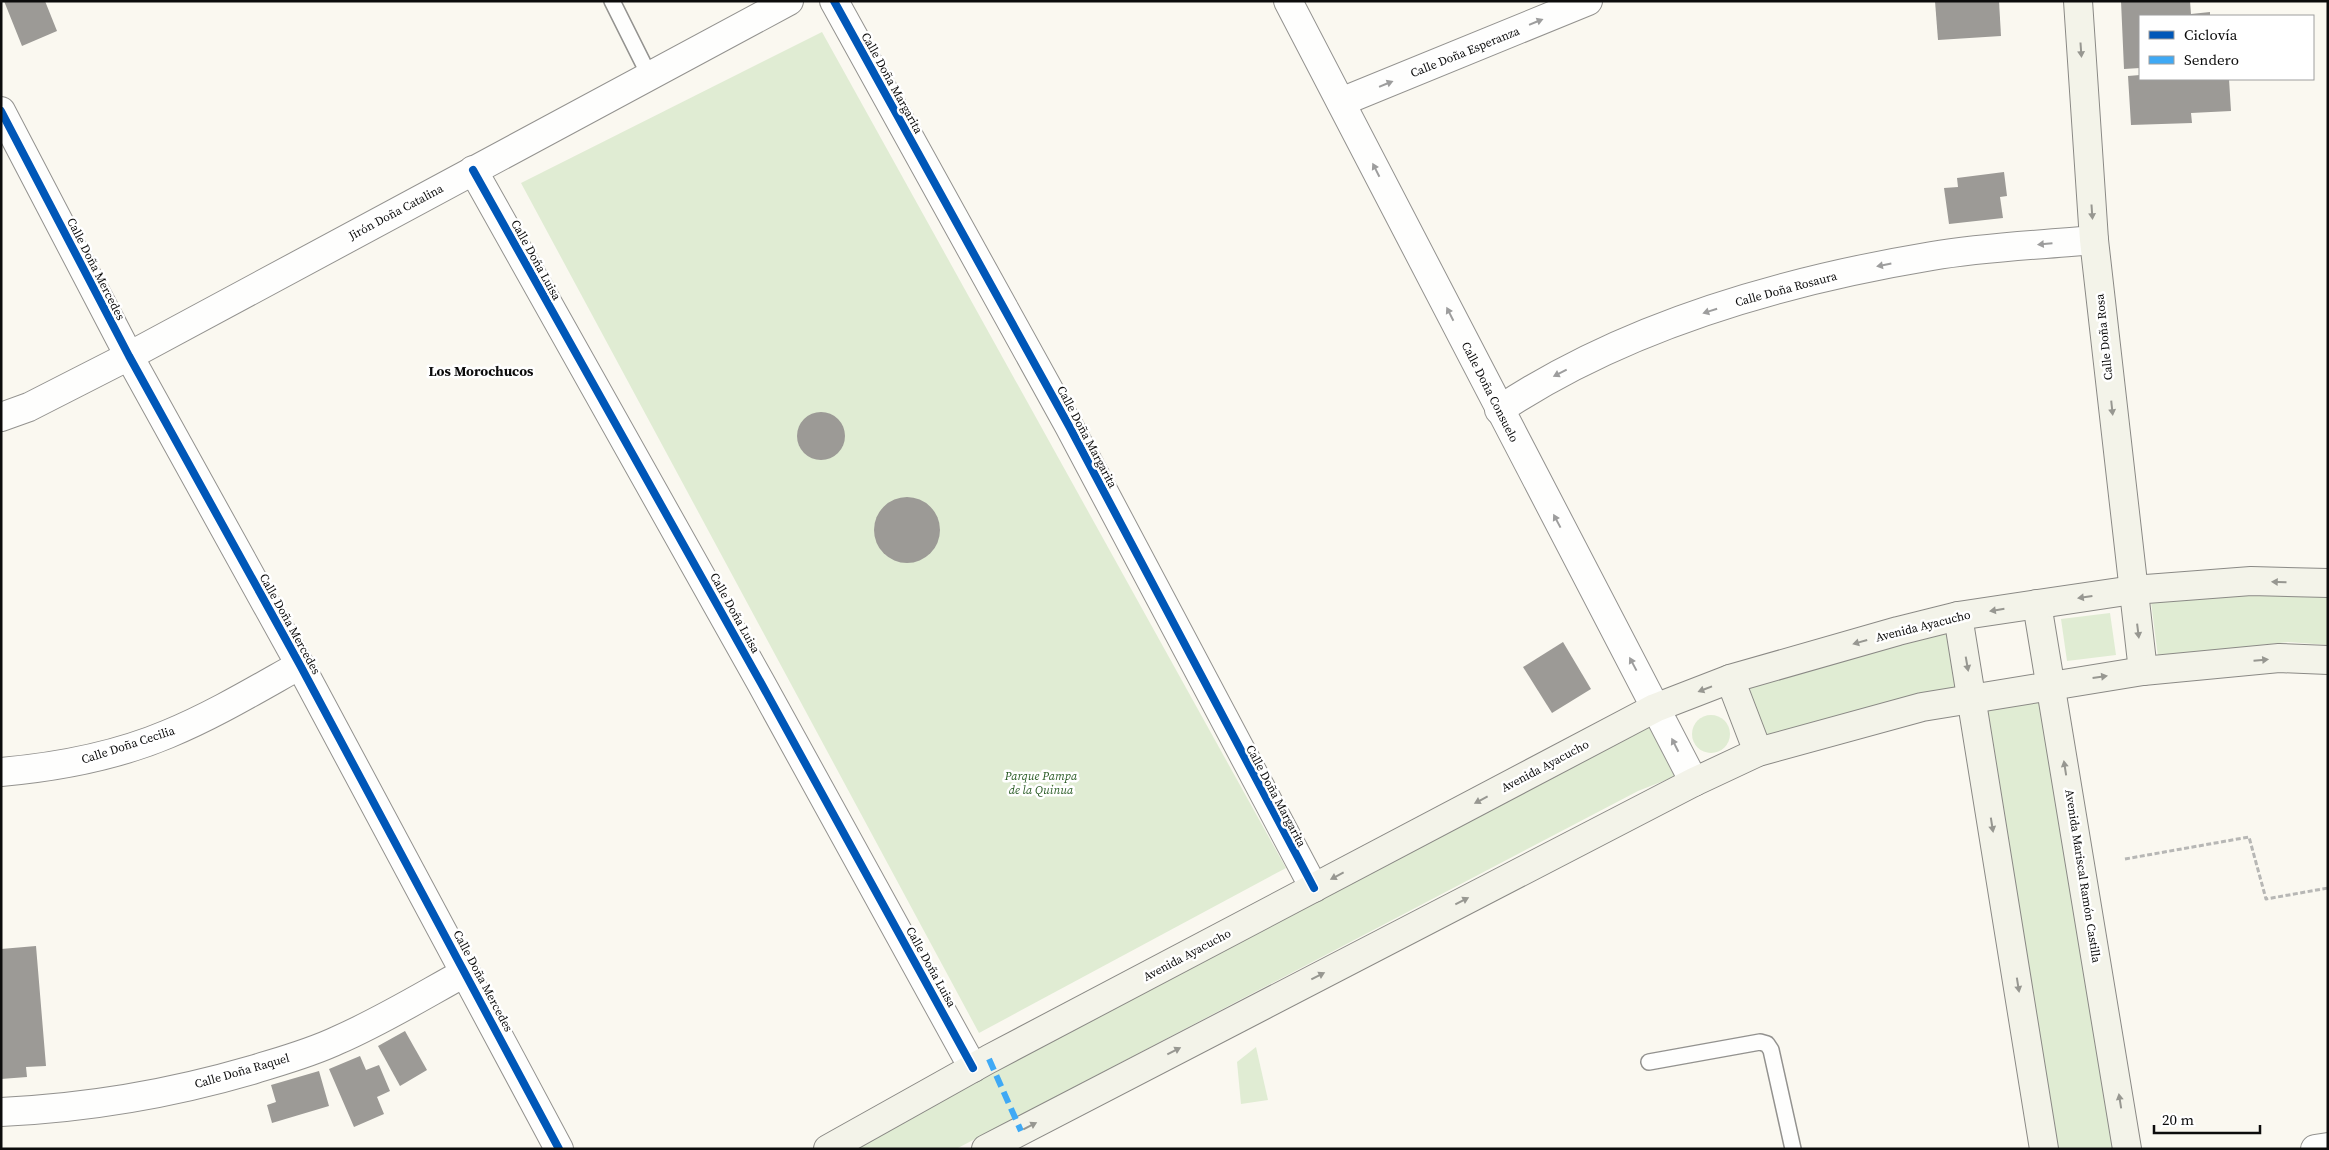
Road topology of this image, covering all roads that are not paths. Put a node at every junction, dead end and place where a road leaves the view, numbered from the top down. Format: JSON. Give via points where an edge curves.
{"nodes":[{"id":1,"x":612,"y":1,"type":"edge"},
{"id":2,"x":789,"y":1,"type":"edge"},
{"id":3,"x":834,"y":1,"type":"edge"},
{"id":4,"x":1288,"y":1,"type":"edge"},
{"id":5,"x":1588,"y":1,"type":"edge"},
{"id":6,"x":2078,"y":1,"type":"edge"},
{"id":7,"x":649,"y":75,"type":"junction"},
{"id":8,"x":1341,"y":102,"type":"junction"},
{"id":9,"x":1,"y":111,"type":"edge"},
{"id":10,"x":474,"y":170,"type":"junction"},
{"id":11,"x":2094,"y":240,"type":"junction"},
{"id":12,"x":129,"y":356,"type":"junction"},
{"id":13,"x":1499,"y":410,"type":"junction"},
{"id":14,"x":1,"y":417,"type":"edge"},
{"id":15,"x":2328,"y":583,"type":"edge"},
{"id":16,"x":2133,"y":590,"type":"junction"},
{"id":17,"x":2037,"y":604,"type":"junction"},
{"id":18,"x":1958,"y":616,"type":"junction"},
{"id":19,"x":2328,"y":660,"type":"edge"},
{"id":20,"x":300,"y":665,"type":"junction"},
{"id":21,"x":2142,"y":671,"type":"junction"},
{"id":22,"x":1730,"y":679,"type":"junction"},
{"id":23,"x":2052,"y":684,"type":"junction"},
{"id":24,"x":1973,"y":698,"type":"junction"},
{"id":25,"x":1655,"y":708,"type":"junction"},
{"id":26,"x":1758,"y":752,"type":"junction"},
{"id":27,"x":1,"y":772,"type":"edge"},
{"id":28,"x":1694,"y":782,"type":"junction"},
{"id":29,"x":1314,"y":888,"type":"junction"},
{"id":30,"x":466,"y":972,"type":"junction"},
{"id":31,"x":1649,"y":1062,"type":"dead end"},
{"id":32,"x":973,"y":1068,"type":"junction"},
{"id":33,"x":1,"y":1112,"type":"edge"},
{"id":34,"x":2328,"y":1146,"type":"edge"},
{"id":35,"x":559,"y":1149,"type":"edge"},
{"id":36,"x":828,"y":1149,"type":"edge"},
{"id":37,"x":986,"y":1149,"type":"edge"},
{"id":38,"x":1793,"y":1149,"type":"edge"},
{"id":39,"x":2044,"y":1149,"type":"edge"},
{"id":40,"x":2127,"y":1149,"type":"edge"},
{"id":41,"x":2315,"y":1149,"type":"edge"}],
"edges":[{"from":1,"to":7,"type":"lane"},
{"from":2,"to":7,"type":"street","name":"Jirón Doña Catalina"},
{"from":3,"to":29,"type":"street","name":"Calle Doña Margarita","via":[[1069,426]]},
{"from":4,"to":8,"type":"street","name":"Calle Doña Consuelo"},
{"from":8,"to":5,"type":"street","name":"Calle Doña Esperanza","one_way":true},
{"from":6,"to":11,"type":"main road","name":"Calle Doña Rosa","one_way":true},
{"from":7,"to":10,"type":"street","name":"Jirón Doña Catalina"},
{"from":13,"to":8,"type":"street","name":"Calle Doña Consuelo","one_way":true},
{"from":9,"to":12,"type":"street","name":"Calle Doña Mercedes"},
{"from":10,"to":12,"type":"street","name":"Jirón Doña Catalina"},
{"from":10,"to":32,"type":"street","name":"Calle Doña Luisa"},
{"from":11,"to":13,"type":"street","name":"Calle Doña Rosaura","one_way":true,"via":[[1933,256],[1796,285],[1687,318],[1622,344],[1547,380]]},
{"from":11,"to":16,"type":"main road","name":"Calle Doña Rosa","one_way":true},
{"from":12,"to":14,"type":"street","name":"Jirón Doña Catalina","via":[[29,407]]},
{"from":12,"to":20,"type":"street","name":"Calle Doña Mercedes"},
{"from":25,"to":13,"type":"street","name":"Calle Doña Consuelo","one_way":true},
{"from":15,"to":16,"type":"main road","name":"Avenida Ayacucho","one_way":true,"via":[[2251,581]]},
{"from":16,"to":17,"type":"main road","name":"Avenida Ayacucho","one_way":true},
{"from":16,"to":21,"type":"main road","name":"Calle Doña Rosa","one_way":true},
{"from":17,"to":18,"type":"main road","name":"Avenida Ayacucho","one_way":true},
{"from":17,"to":23,"type":"main road","name":"Avenida Mariscal Ramón Castilla"},
{"from":18,"to":22,"type":"main road","name":"Avenida Ayacucho","one_way":true},
{"from":18,"to":24,"type":"main road","one_way":true},
{"from":21,"to":19,"type":"main road","one_way":true,"via":[[2279,658]]},
{"from":20,"to":27,"type":"street","name":"Calle Doña Cecilia","via":[[248,695],[166,735],[68,764]]},
{"from":20,"to":30,"type":"street","name":"Calle Doña Mercedes"},
{"from":23,"to":21,"type":"main road","one_way":true},
{"from":22,"to":25,"type":"main road","name":"Avenida Ayacucho","one_way":true},
{"from":22,"to":26,"type":"main road"},
{"from":23,"to":24,"type":"main road"},
{"from":40,"to":23,"type":"main road","name":"Avenida Mariscal Ramón Castilla","one_way":true},
{"from":24,"to":26,"type":"main road","via":[[1922,707]]},
{"from":24,"to":39,"type":"main road","one_way":true},
{"from":28,"to":25,"type":"street","name":"Calle Doña Consuelo","one_way":true},
{"from":25,"to":29,"type":"main road","name":"Avenida Ayacucho","one_way":true},
{"from":26,"to":28,"type":"main road"},
{"from":37,"to":28,"type":"main road","one_way":true},
{"from":29,"to":32,"type":"main road","name":"Avenida Ayacucho"},
{"from":30,"to":33,"type":"street","name":"Calle Doña Raquel","via":[[338,1041],[283,1061],[150,1095],[86,1106]]},
{"from":30,"to":35,"type":"street","name":"Calle Doña Mercedes"},
{"from":31,"to":38,"type":"lane","via":[[1760,1042],[1767,1044]]},
{"from":32,"to":36,"type":"main road","name":"Avenida Ayacucho"},
{"from":34,"to":41,"type":"street"}]}
